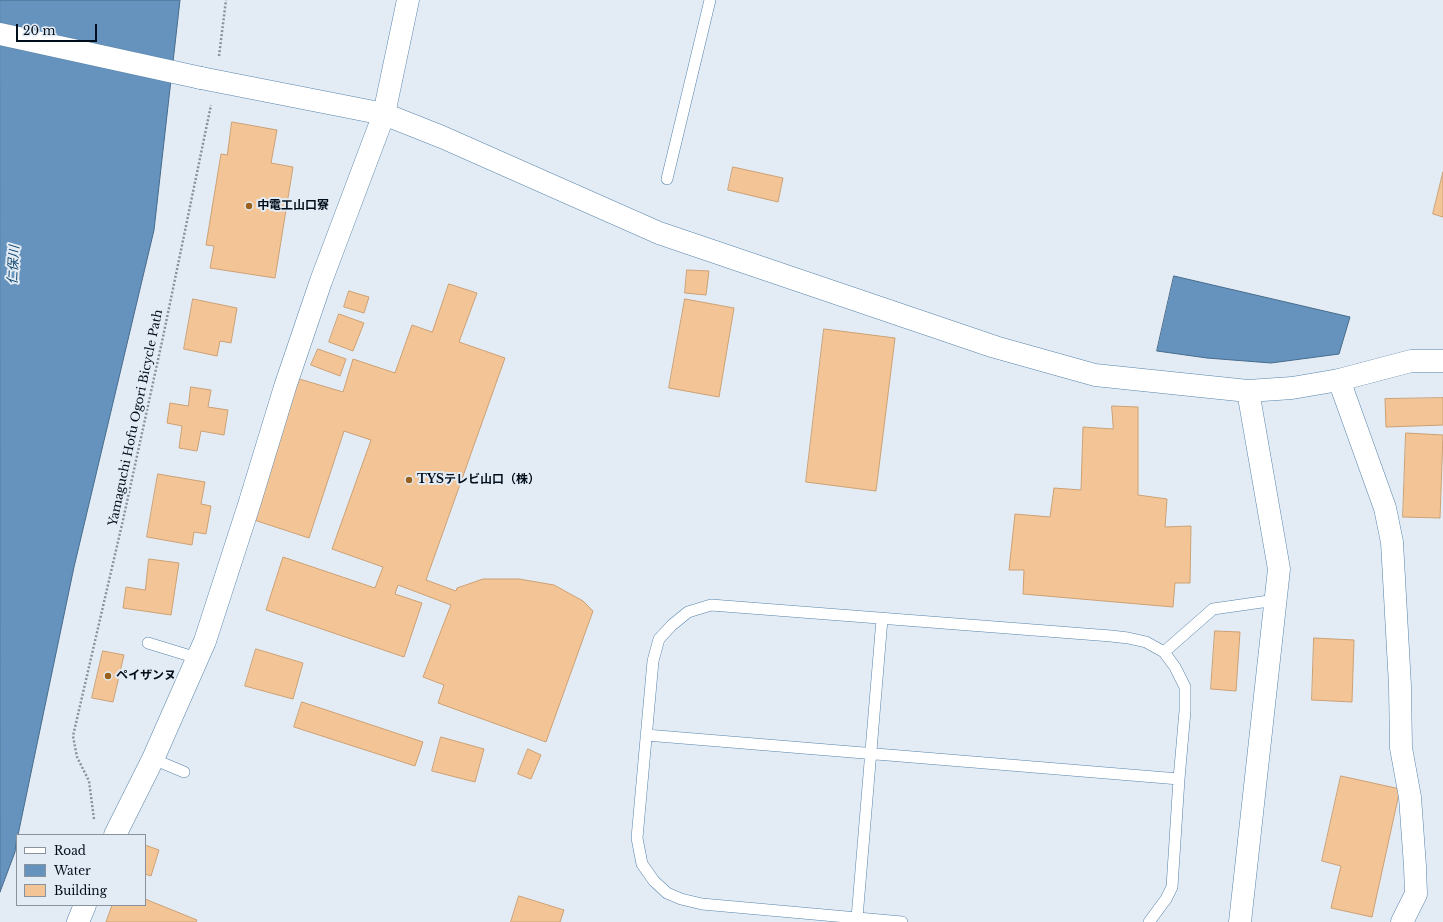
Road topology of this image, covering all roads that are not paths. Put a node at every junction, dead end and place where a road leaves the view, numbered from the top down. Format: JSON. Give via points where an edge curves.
{"nodes":[{"id":1,"x":408,"y":0,"type":"edge"},
{"id":2,"x":710,"y":0,"type":"edge"},
{"id":3,"x":0,"y":34,"type":"edge"},
{"id":4,"x":384,"y":114,"type":"junction"},
{"id":5,"x":667,"y":179,"type":"dead end"},
{"id":6,"x":1443,"y":361,"type":"edge"},
{"id":7,"x":1339,"y":380,"type":"junction"},
{"id":8,"x":1248,"y":391,"type":"junction"},
{"id":9,"x":1276,"y":600,"type":"junction"},
{"id":10,"x":882,"y":619,"type":"junction"},
{"id":11,"x":148,"y":643,"type":"dead end"},
{"id":12,"x":1164,"y":652,"type":"junction"},
{"id":13,"x":197,"y":658,"type":"junction"},
{"id":14,"x":646,"y":735,"type":"junction"},
{"id":15,"x":871,"y":753,"type":"junction"},
{"id":16,"x":153,"y":759,"type":"junction"},
{"id":17,"x":184,"y":772,"type":"dead end"},
{"id":18,"x":1179,"y":780,"type":"junction"},
{"id":19,"x":116,"y":834,"type":"edge"},
{"id":20,"x":85,"y":906,"type":"edge"},
{"id":21,"x":857,"y":918,"type":"junction"},
{"id":22,"x":78,"y":922,"type":"edge"},
{"id":23,"x":902,"y":922,"type":"edge"},
{"id":24,"x":1149,"y":922,"type":"edge"},
{"id":25,"x":1240,"y":922,"type":"edge"},
{"id":26,"x":1402,"y":922,"type":"edge"}],
"edges":[{"from":1,"to":4,"type":"street"},
{"from":2,"to":5,"type":"lane"},
{"from":3,"to":4,"type":"street","via":[[208,80]]},
{"from":4,"to":8,"type":"street","via":[[659,233],[996,347],[1094,375]]},
{"from":4,"to":13,"type":"street","via":[[318,289],[205,641]]},
{"from":6,"to":7,"type":"street","via":[[1411,361]]},
{"from":7,"to":8,"type":"street","via":[[1292,388]]},
{"from":7,"to":26,"type":"street","via":[[1385,508],[1392,542],[1402,748],[1410,797],[1416,873],[1416,894]]},
{"from":8,"to":9,"type":"street","via":[[1279,569]]},
{"from":9,"to":12,"type":"lane","via":[[1213,609]]},
{"from":9,"to":25,"type":"street"},
{"from":10,"to":12,"type":"lane","via":[[1128,638],[1146,642]]},
{"from":10,"to":14,"type":"lane","via":[[710,605],[688,612],[659,639],[653,661]]},
{"from":10,"to":15,"type":"lane"},
{"from":11,"to":13,"type":"lane"},
{"from":12,"to":18,"type":"lane","via":[[1185,687],[1186,711]]},
{"from":13,"to":16,"type":"street"},
{"from":14,"to":15,"type":"lane"},
{"from":14,"to":21,"type":"lane","via":[[637,838],[642,864],[654,881],[667,893],[702,904]]},
{"from":15,"to":18,"type":"lane"},
{"from":15,"to":21,"type":"lane"},
{"from":16,"to":17,"type":"lane"},
{"from":16,"to":19,"type":"street"},
{"from":18,"to":24,"type":"lane","via":[[1172,887]]},
{"from":20,"to":22,"type":"street"},
{"from":21,"to":23,"type":"lane"}]}
